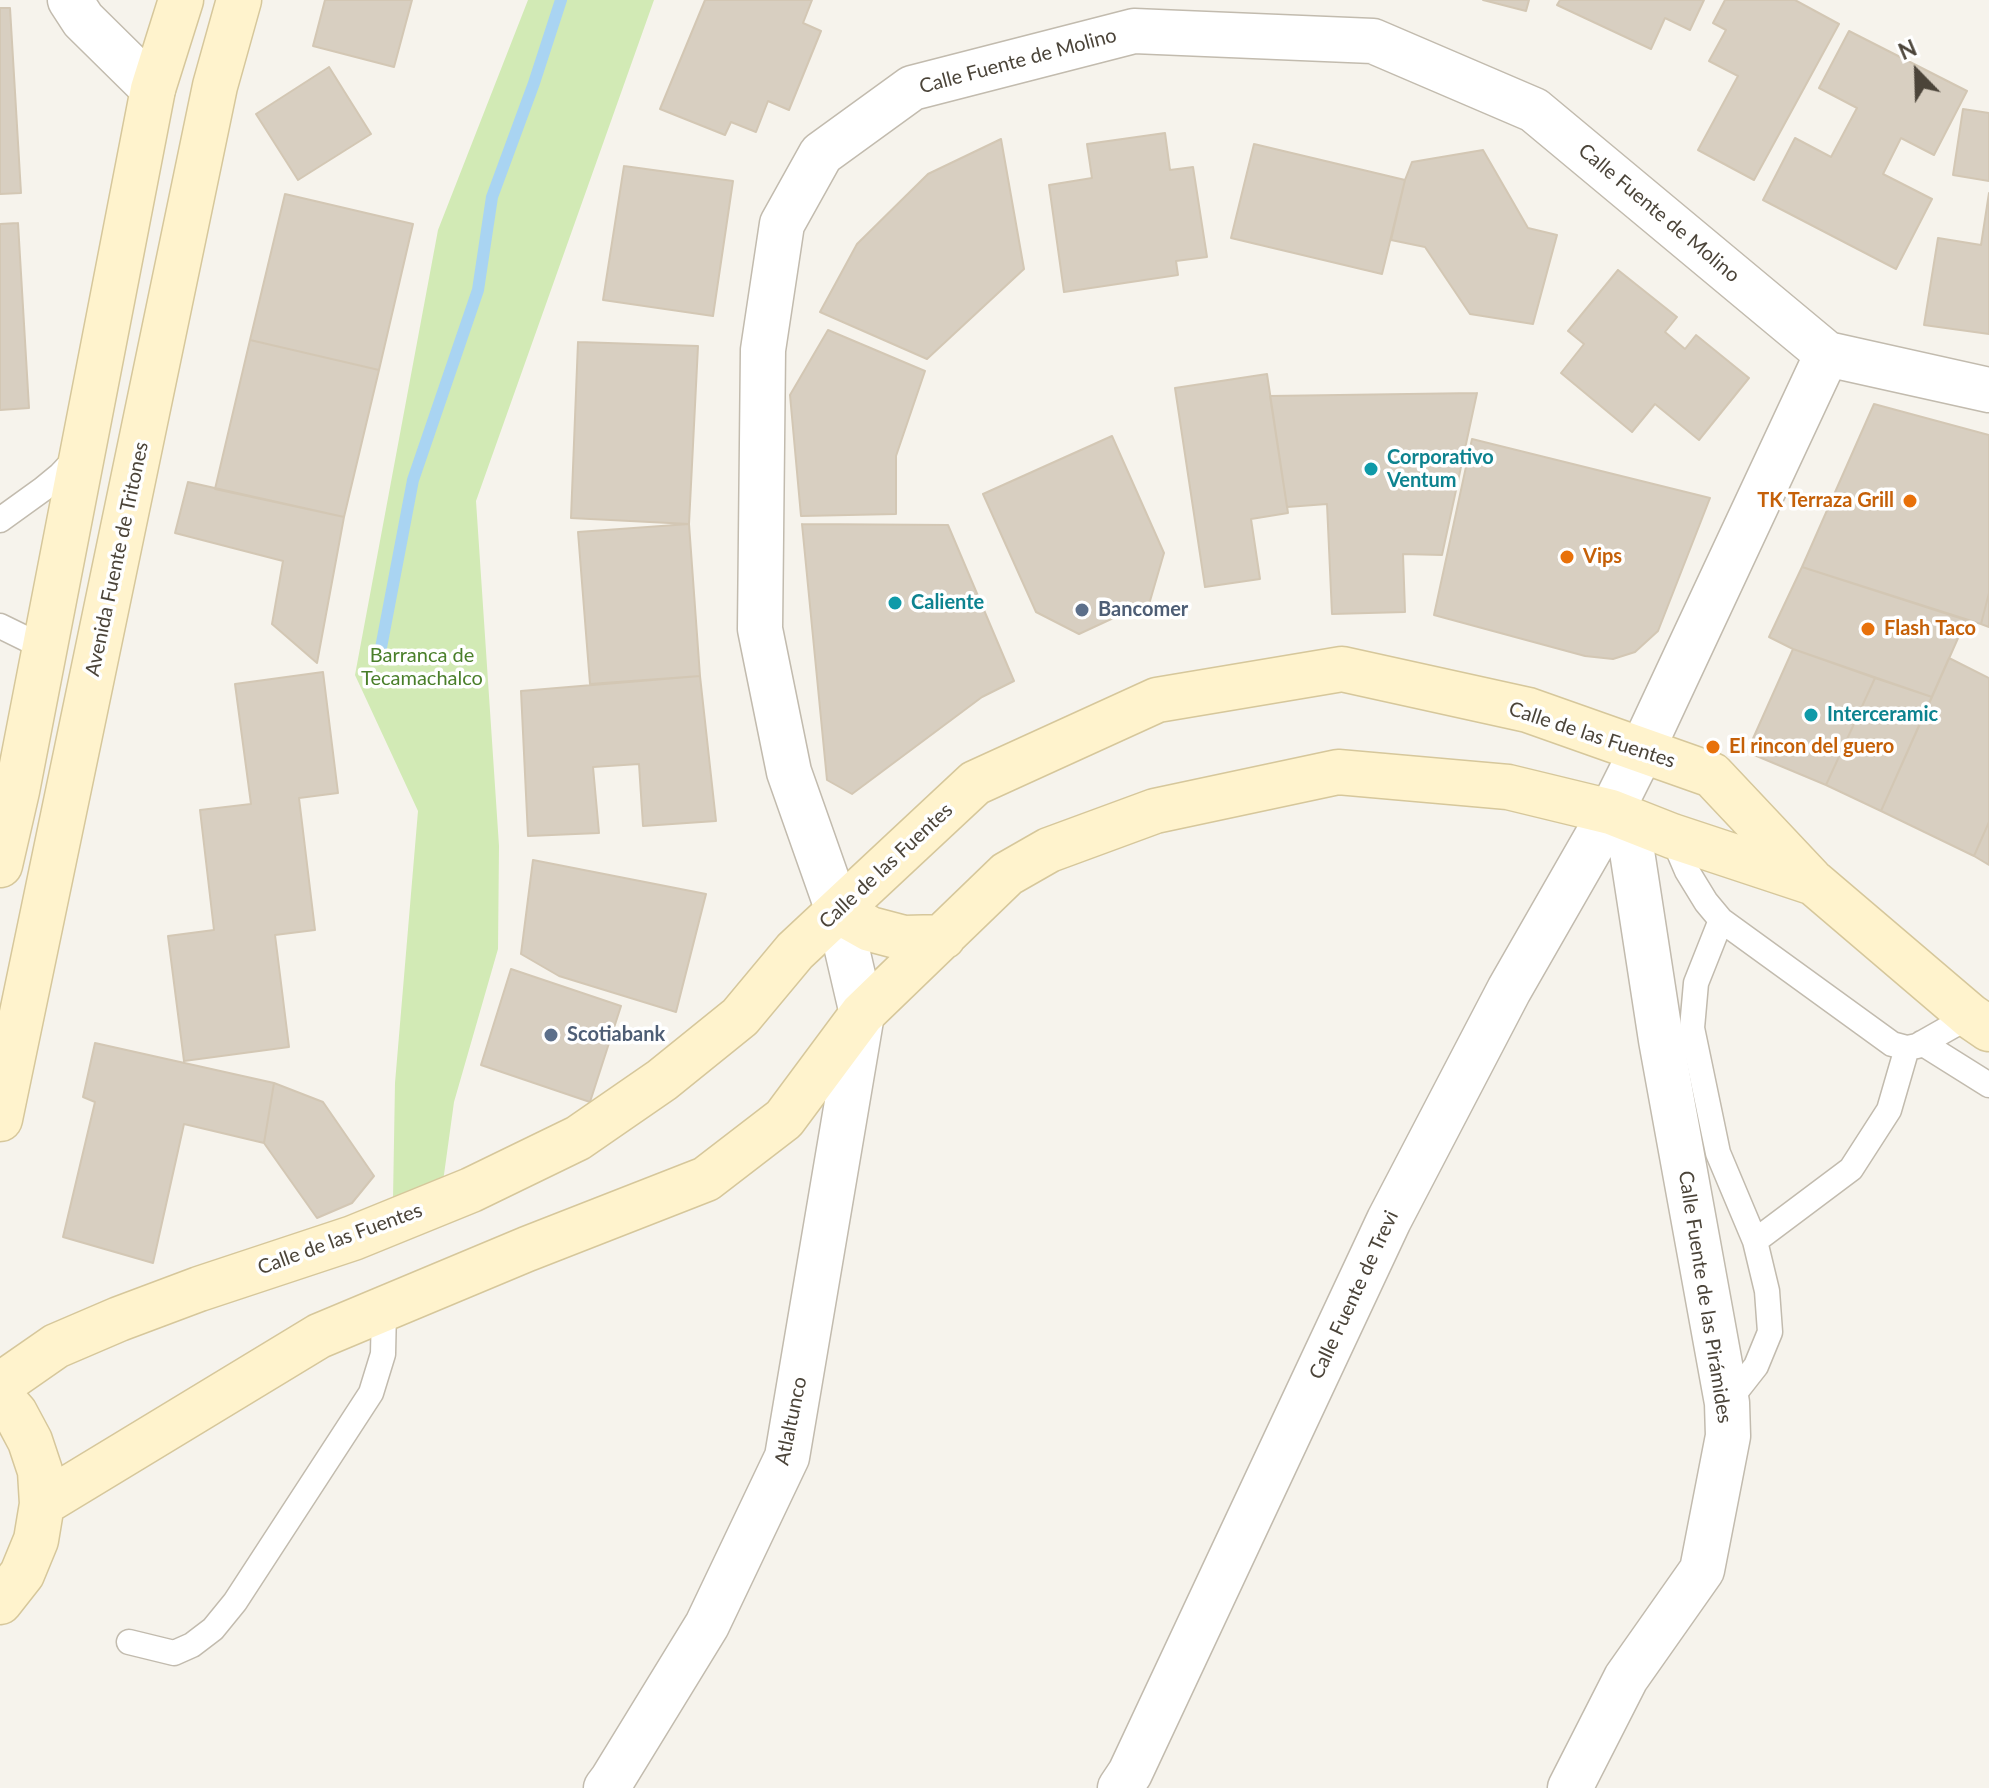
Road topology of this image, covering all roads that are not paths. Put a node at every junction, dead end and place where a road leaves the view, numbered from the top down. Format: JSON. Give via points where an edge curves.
{"nodes":[{"id":1,"x":70,"y":0,"type":"edge"},
{"id":2,"x":181,"y":0,"type":"edge"},
{"id":3,"x":239,"y":0,"type":"edge"},
{"id":4,"x":153,"y":89,"type":"junction"},
{"id":5,"x":1827,"y":354,"type":"junction"},
{"id":6,"x":1989,"y":390,"type":"edge"},
{"id":7,"x":84,"y":449,"type":"junction"},
{"id":8,"x":0,"y":520,"type":"edge"},
{"id":9,"x":0,"y":626,"type":"edge"},
{"id":10,"x":45,"y":648,"type":"junction"},
{"id":11,"x":1642,"y":750,"type":"junction"},
{"id":12,"x":9,"y":795,"type":"edge"},
{"id":13,"x":1619,"y":816,"type":"junction"},
{"id":14,"x":1672,"y":836,"type":"junction"},
{"id":15,"x":0,"y":865,"type":"edge"},
{"id":16,"x":1814,"y":883,"type":"junction"},
{"id":17,"x":838,"y":911,"type":"junction"},
{"id":18,"x":1721,"y":920,"type":"junction"},
{"id":19,"x":943,"y":937,"type":"junction"},
{"id":20,"x":862,"y":1014,"type":"junction"},
{"id":21,"x":1980,"y":1022,"type":"edge"},
{"id":22,"x":1914,"y":1045,"type":"junction"},
{"id":23,"x":1989,"y":1085,"type":"edge"},
{"id":24,"x":0,"y":1119,"type":"edge"},
{"id":25,"x":1755,"y":1241,"type":"junction"},
{"id":26,"x":384,"y":1309,"type":"junction"},
{"id":27,"x":0,"y":1385,"type":"edge"},
{"id":28,"x":0,"y":1396,"type":"edge"},
{"id":29,"x":1727,"y":1403,"type":"junction"},
{"id":30,"x":42,"y":1504,"type":"junction"},
{"id":31,"x":0,"y":1602,"type":"edge"},
{"id":32,"x":129,"y":1642,"type":"dead end"},
{"id":33,"x":606,"y":1788,"type":"edge"},
{"id":34,"x":1120,"y":1788,"type":"edge"},
{"id":35,"x":1570,"y":1788,"type":"edge"}],
"edges":[{"from":1,"to":4,"type":"street","via":[[83,20]]},
{"from":2,"to":4,"type":"main road"},
{"from":3,"to":24,"type":"main road","name":"Avenida Fuente de Tritones","via":[[215,86]]},
{"from":4,"to":7,"type":"main road"},
{"from":5,"to":6,"type":"street","name":"Calle Fuente de Molino"},
{"from":5,"to":11,"type":"street"},
{"from":5,"to":17,"type":"street","name":"Calle Fuente de Molino","via":[[1534,110],[1373,41],[1134,31],[912,88],[821,154],[782,224],[763,350],[760,629],[789,772]]},
{"from":7,"to":8,"type":"lane","via":[[60,475]]},
{"from":7,"to":10,"type":"main road"},
{"from":9,"to":10,"type":"lane"},
{"from":10,"to":12,"type":"main road"},
{"from":11,"to":13,"type":"street","name":"Calle Fuente de Trevi"},
{"from":11,"to":16,"type":"main road","name":"Calle de las Fuentes","via":[[1712,775]]},
{"from":11,"to":17,"type":"main road","name":"Calle de las Fuentes","via":[[1528,710],[1342,669],[1157,700],[975,783]]},
{"from":12,"to":15,"type":"main road"},
{"from":13,"to":14,"type":"main road","name":"Calle de las Fuentes"},
{"from":13,"to":19,"type":"main road","name":"Calle de las Fuentes","via":[[1508,787],[1338,772],[1155,811],[1049,850],[1007,874]]},
{"from":13,"to":29,"type":"street","name":"Calle Fuente de las Pirámides"},
{"from":13,"to":34,"type":"street","name":"Calle Fuente de Trevi","via":[[1509,990],[1389,1220]]},
{"from":14,"to":16,"type":"main road","name":"Calle de las Fuentes"},
{"from":14,"to":18,"type":"lane","via":[[1687,871]]},
{"from":16,"to":21,"type":"main road","name":"Calle de las Fuentes"},
{"from":17,"to":19,"type":"main road","via":[[870,929],[904,938]]},
{"from":17,"to":20,"type":"street","name":"Calle Fuente de Molino"},
{"from":17,"to":27,"type":"main road","name":"Calle de las Fuentes","via":[[795,951],[740,1017],[578,1138],[368,1232],[119,1319],[56,1346]]},
{"from":18,"to":22,"type":"lane","via":[[1892,1044]]},
{"from":18,"to":25,"type":"lane","via":[[1696,983],[1692,1028],[1718,1153]]},
{"from":19,"to":20,"type":"main road","name":"Calle de las Fuentes"},
{"from":20,"to":26,"type":"main road","name":"Calle de las Fuentes","via":[[784,1119],[706,1179]]},
{"from":20,"to":33,"type":"street","name":"Atlaltunco","via":[[787,1457],[707,1625]]},
{"from":21,"to":22,"type":"lane"},
{"from":22,"to":23,"type":"lane"},
{"from":22,"to":25,"type":"lane","via":[[1889,1110],[1851,1169]]},
{"from":25,"to":29,"type":"lane","via":[[1770,1332],[1756,1366]]},
{"from":26,"to":30,"type":"main road","name":"Calle de las Fuentes","via":[[319,1336]]},
{"from":26,"to":32,"type":"lane","via":[[383,1354],[371,1393],[235,1602],[213,1629],[174,1653]]},
{"from":28,"to":30,"type":"main road","via":[[30,1441],[40,1471]]},
{"from":29,"to":35,"type":"street","name":"Calle Fuente de las Pirámides","via":[[1728,1436],[1702,1570],[1626,1678]]},
{"from":30,"to":31,"type":"main road","via":[[27,1563]]}]}
